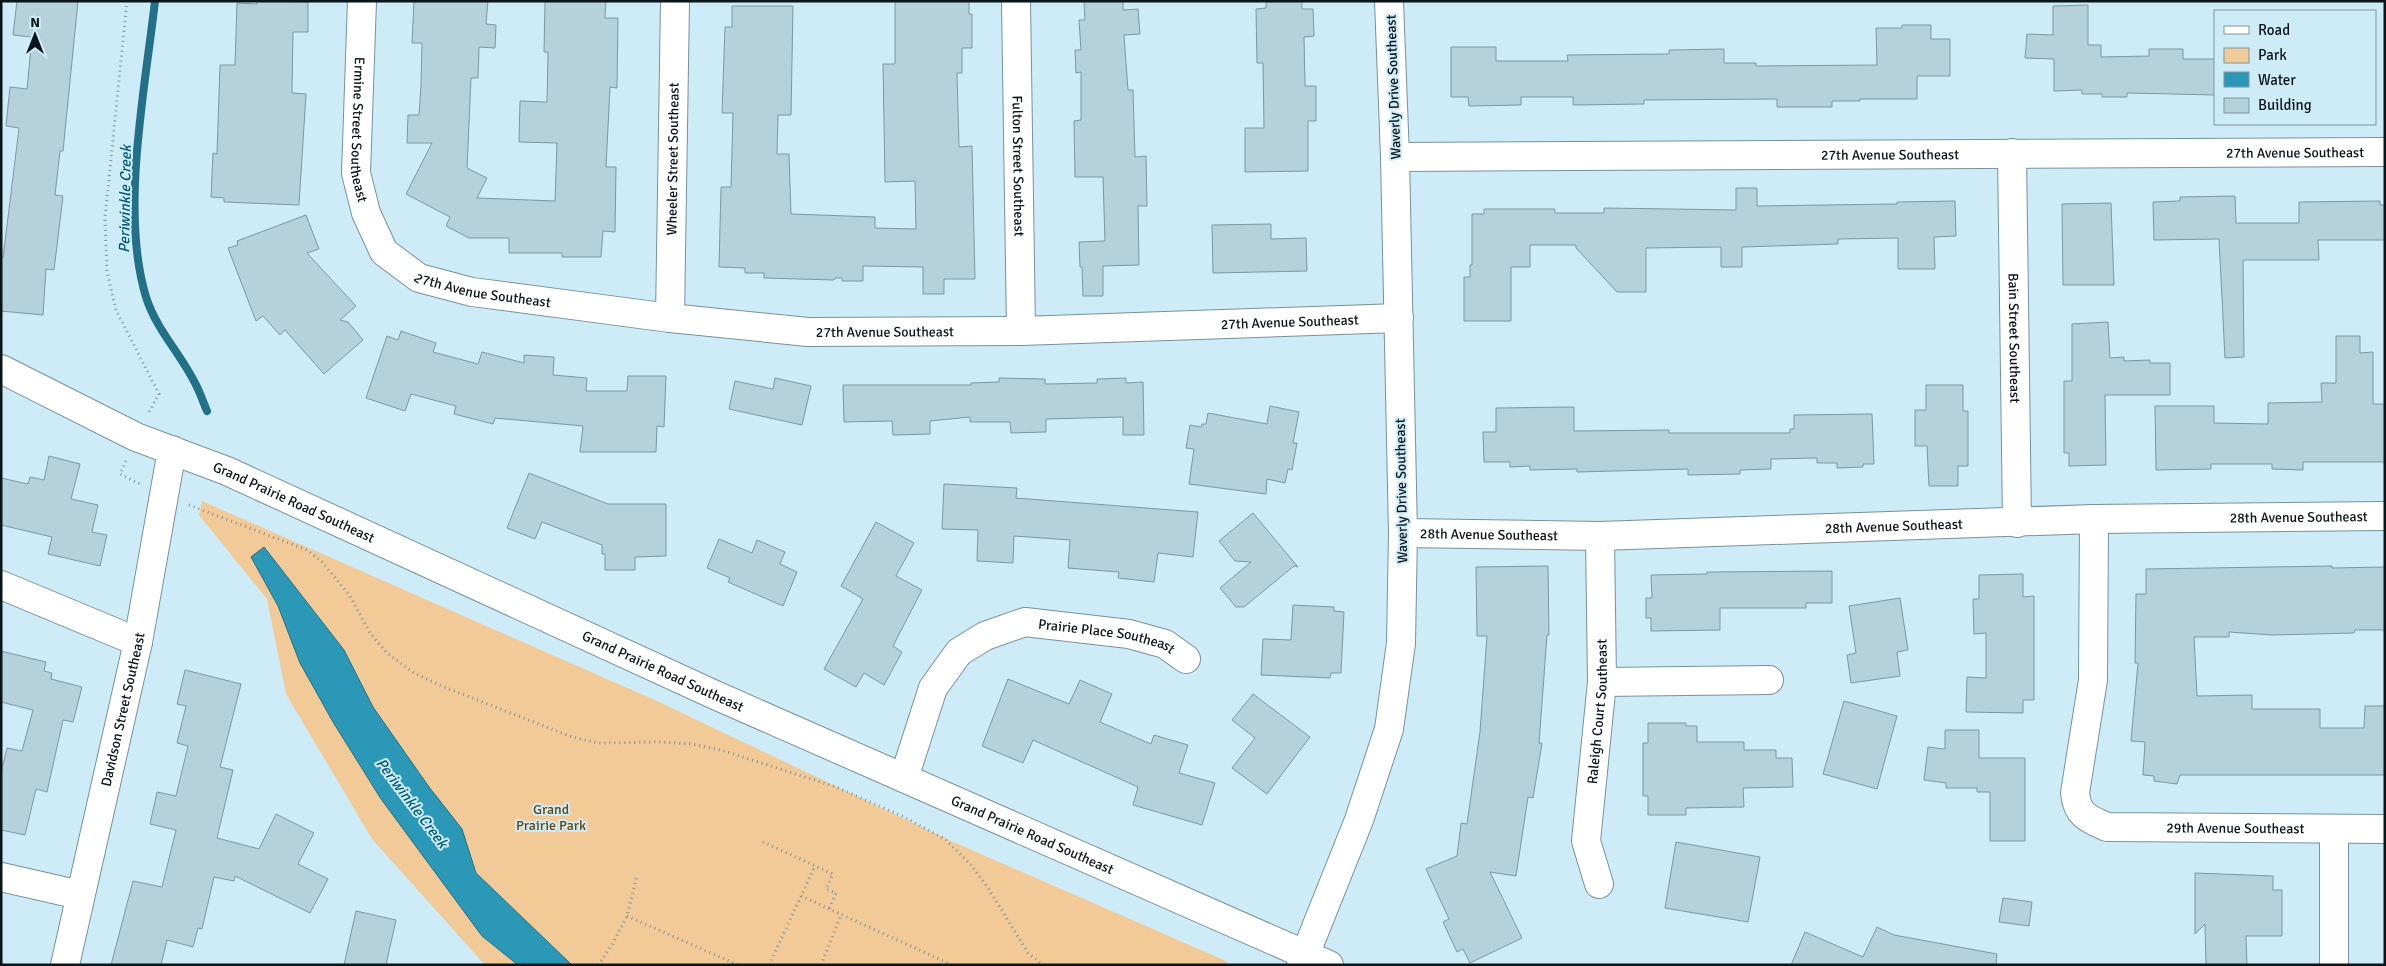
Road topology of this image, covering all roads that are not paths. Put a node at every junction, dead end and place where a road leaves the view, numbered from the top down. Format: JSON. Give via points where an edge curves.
{"nodes":[{"id":1,"x":362,"y":1,"type":"edge"},
{"id":2,"x":676,"y":1,"type":"edge"},
{"id":3,"x":1016,"y":1,"type":"edge"},
{"id":4,"x":1389,"y":1,"type":"edge"},
{"id":5,"x":2385,"y":152,"type":"edge"},
{"id":6,"x":2012,"y":153,"type":"junction"},
{"id":7,"x":1395,"y":157,"type":"junction"},
{"id":8,"x":384,"y":252,"type":"joint"},
{"id":9,"x":670,"y":318,"type":"junction"},
{"id":10,"x":1398,"y":318,"type":"junction"},
{"id":11,"x":1021,"y":331,"type":"junction"},
{"id":12,"x":1,"y":369,"type":"edge"},
{"id":13,"x":172,"y":450,"type":"junction"},
{"id":14,"x":2385,"y":516,"type":"edge"},
{"id":15,"x":2094,"y":519,"type":"junction"},
{"id":16,"x":2017,"y":523,"type":"junction"},
{"id":17,"x":1403,"y":532,"type":"junction"},
{"id":18,"x":1600,"y":536,"type":"junction"},
{"id":19,"x":1,"y":585,"type":"edge"},
{"id":20,"x":138,"y":642,"type":"junction"},
{"id":21,"x":1186,"y":659,"type":"dead end"},
{"id":22,"x":1769,"y":680,"type":"dead end"},
{"id":23,"x":1602,"y":682,"type":"junction"},
{"id":24,"x":904,"y":778,"type":"junction"},
{"id":25,"x":2334,"y":829,"type":"junction"},
{"id":26,"x":2385,"y":829,"type":"edge"},
{"id":27,"x":1,"y":877,"type":"edge"},
{"id":28,"x":1599,"y":884,"type":"dead end"},
{"id":29,"x":80,"y":895,"type":"junction"},
{"id":30,"x":1303,"y":959,"type":"edge"},
{"id":31,"x":65,"y":965,"type":"edge"},
{"id":32,"x":1329,"y":965,"type":"edge"},
{"id":33,"x":2334,"y":965,"type":"edge"}],
"edges":[{"from":1,"to":8,"type":"street","name":"Ermine Street Southeast","via":[[356,173],[366,213]]},
{"from":2,"to":9,"type":"street","name":"Wheeler Street Southeast"},
{"from":3,"to":11,"type":"street","name":"Fulton Street Southeast"},
{"from":4,"to":7,"type":"street","name":"Waverly Drive Southeast"},
{"from":5,"to":6,"type":"street","name":"27th Avenue Southeast"},
{"from":6,"to":7,"type":"street","name":"27th Avenue Southeast"},
{"from":6,"to":16,"type":"street","name":"Bain Street Southeast"},
{"from":7,"to":10,"type":"street","name":"Waverly Drive Southeast"},
{"from":8,"to":9,"type":"street","name":"27th Avenue Southeast","via":[[419,278],[472,292]]},
{"from":9,"to":11,"type":"street","name":"27th Avenue Southeast","via":[[808,332]]},
{"from":10,"to":11,"type":"street","name":"27th Avenue Southeast"},
{"from":10,"to":17,"type":"street","name":"Waverly Drive Southeast"},
{"from":12,"to":13,"type":"street","name":"Grand Prairie Road Southeast","via":[[136,437]]},
{"from":13,"to":20,"type":"street","name":"Davidson Street Southeast"},
{"from":13,"to":24,"type":"street","name":"Grand Prairie Road Southeast","via":[[227,471]]},
{"from":14,"to":15,"type":"street","name":"28th Avenue Southeast"},
{"from":15,"to":16,"type":"street","name":"28th Avenue Southeast"},
{"from":15,"to":25,"type":"street","name":"29th Avenue Southeast","via":[[2093,680],[2075,792],[2076,805],[2087,818],[2107,827]]},
{"from":16,"to":18,"type":"street","name":"28th Avenue Southeast"},
{"from":17,"to":18,"type":"street","name":"28th Avenue Southeast"},
{"from":17,"to":30,"type":"street","name":"Waverly Drive Southeast","via":[[1401,643],[1390,730]]},
{"from":18,"to":23,"type":"street","name":"Raleigh Court Southeast"},
{"from":19,"to":20,"type":"street"},
{"from":20,"to":29,"type":"street","name":"Davidson Street Southeast"},
{"from":21,"to":24,"type":"street","name":"Prairie Place Southeast","via":[[1165,644],[1129,634],[1025,622],[985,636],[959,652],[933,688]]},
{"from":22,"to":23,"type":"street"},
{"from":23,"to":28,"type":"street","name":"Raleigh Court Southeast","via":[[1586,841]]},
{"from":24,"to":30,"type":"street","name":"Grand Prairie Road Southeast"},
{"from":25,"to":26,"type":"street","name":"29th Avenue Southeast"},
{"from":25,"to":33,"type":"street"},
{"from":27,"to":29,"type":"street"},
{"from":29,"to":31,"type":"street","name":"Davidson Street Southeast"},
{"from":30,"to":32,"type":"street","name":"Grand Prairie Road Southeast"}]}
